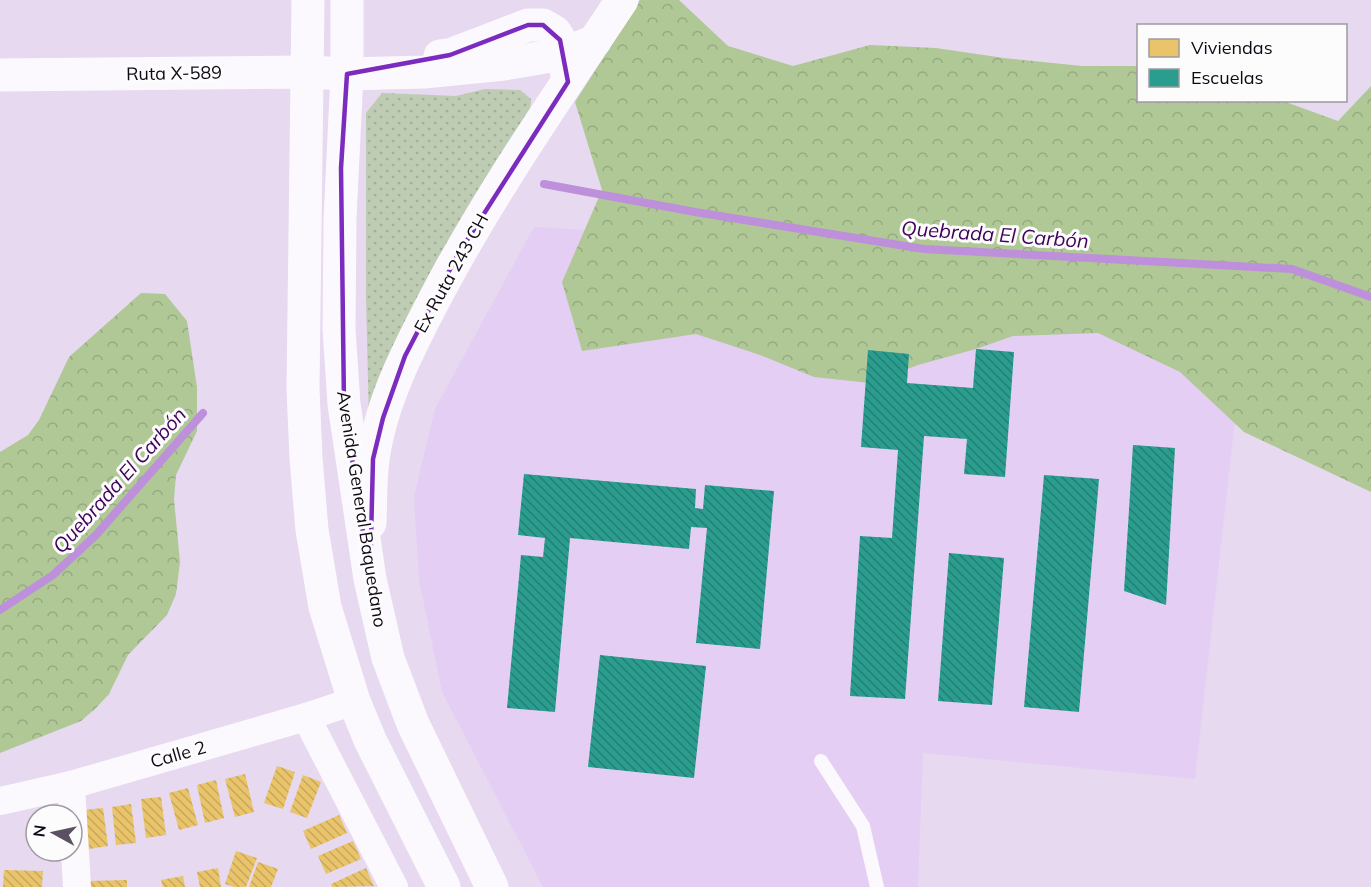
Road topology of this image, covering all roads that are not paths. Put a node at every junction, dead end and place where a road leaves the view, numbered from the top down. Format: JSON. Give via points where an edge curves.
{"nodes":[{"id":1,"x":308,"y":0,"type":"edge"},
{"id":2,"x":347,"y":0,"type":"edge"},
{"id":3,"x":622,"y":0,"type":"edge"},
{"id":4,"x":566,"y":68,"type":"junction"},
{"id":5,"x":306,"y":72,"type":"junction"},
{"id":6,"x":347,"y":74,"type":"junction"},
{"id":7,"x":0,"y":75,"type":"edge"},
{"id":8,"x":370,"y":579,"type":"junction"},
{"id":9,"x":354,"y":701,"type":"junction"},
{"id":10,"x":306,"y":717,"type":"junction"},
{"id":11,"x":821,"y":761,"type":"dead end"},
{"id":12,"x":71,"y":785,"type":"junction"},
{"id":13,"x":0,"y":801,"type":"edge"},
{"id":14,"x":77,"y":887,"type":"edge"},
{"id":15,"x":394,"y":887,"type":"edge"},
{"id":16,"x":444,"y":887,"type":"edge"},
{"id":17,"x":492,"y":887,"type":"edge"},
{"id":18,"x":878,"y":887,"type":"edge"}],
"edges":[{"from":1,"to":5,"type":"main road"},
{"from":2,"to":6,"type":"main road","name":"Avenida General Baquedano"},
{"from":3,"to":4,"type":"main road","name":"Ex Ruta 243 CH","via":[[595,41]]},
{"from":4,"to":6,"type":"main road","name":"Ruta X-589","via":[[555,32],[543,25],[528,25],[450,55]]},
{"from":4,"to":8,"type":"main road","name":"Ex Ruta 243 CH","via":[[457,256],[405,356],[373,459]]},
{"from":5,"to":6,"type":"main road","name":"Ruta X-589"},
{"from":5,"to":7,"type":"main road","name":"Ruta X-589"},
{"from":5,"to":9,"type":"main road","via":[[306,458],[312,530],[325,608]]},
{"from":6,"to":8,"type":"main road","name":"Avenida General Baquedano","via":[[341,168],[339,329],[344,404]]},
{"from":8,"to":17,"type":"main road","name":"Avenida General Baquedano","via":[[388,658],[413,724]]},
{"from":9,"to":10,"type":"street","name":"Calle 2"},
{"from":9,"to":16,"type":"main road"},
{"from":10,"to":12,"type":"street","name":"Calle 2"},
{"from":10,"to":15,"type":"street"},
{"from":11,"to":18,"type":"lane","via":[[863,826]]},
{"from":12,"to":13,"type":"street","name":"Calle 2"},
{"from":12,"to":14,"type":"street"}]}
